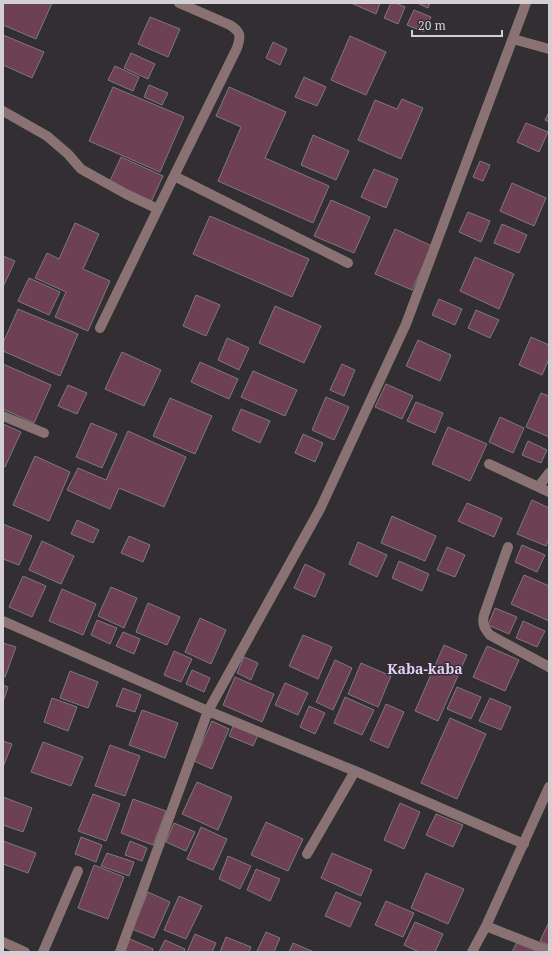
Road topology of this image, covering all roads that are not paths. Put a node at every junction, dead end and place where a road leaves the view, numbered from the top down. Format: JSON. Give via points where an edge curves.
{"nodes":[{"id":1,"x":179,"y":3,"type":"edge"},
{"id":2,"x":526,"y":3,"type":"edge"},
{"id":3,"x":513,"y":39,"type":"junction"},
{"id":4,"x":549,"y":49,"type":"edge"},
{"id":5,"x":3,"y":112,"type":"edge"},
{"id":6,"x":174,"y":176,"type":"junction"},
{"id":7,"x":158,"y":209,"type":"junction"},
{"id":8,"x":348,"y":263,"type":"dead end"},
{"id":9,"x":100,"y":328,"type":"dead end"},
{"id":10,"x":3,"y":416,"type":"edge"},
{"id":11,"x":44,"y":433,"type":"dead end"},
{"id":12,"x":488,"y":464,"type":"dead end"},
{"id":13,"x":549,"y":473,"type":"edge"},
{"id":14,"x":539,"y":486,"type":"junction"},
{"id":15,"x":549,"y":492,"type":"edge"},
{"id":16,"x":508,"y":547,"type":"dead end"},
{"id":17,"x":3,"y":621,"type":"edge"},
{"id":18,"x":549,"y":667,"type":"edge"},
{"id":19,"x":208,"y":712,"type":"junction"},
{"id":20,"x":354,"y":771,"type":"junction"},
{"id":21,"x":549,"y":787,"type":"edge"},
{"id":22,"x":524,"y":844,"type":"junction"},
{"id":23,"x":307,"y":854,"type":"dead end"},
{"id":24,"x":78,"y":871,"type":"dead end"},
{"id":25,"x":486,"y":926,"type":"junction"},
{"id":26,"x":3,"y":942,"type":"edge"},
{"id":27,"x":549,"y":951,"type":"edge"},
{"id":28,"x":25,"y":952,"type":"edge"},
{"id":29,"x":44,"y":952,"type":"edge"},
{"id":30,"x":120,"y":952,"type":"edge"},
{"id":31,"x":472,"y":952,"type":"edge"}],
"edges":[{"from":1,"to":6,"type":"street","via":[[235,28],[239,33],[239,41]]},
{"from":2,"to":3,"type":"street"},
{"from":3,"to":4,"type":"street"},
{"from":3,"to":19,"type":"street","via":[[406,324],[320,509]]},
{"from":5,"to":7,"type":"street","via":[[47,136],[81,169]]},
{"from":6,"to":7,"type":"street"},
{"from":6,"to":8,"type":"street"},
{"from":7,"to":9,"type":"street"},
{"from":10,"to":11,"type":"street"},
{"from":12,"to":14,"type":"street"},
{"from":13,"to":14,"type":"street"},
{"from":14,"to":15,"type":"street"},
{"from":16,"to":18,"type":"street","via":[[484,615],[483,626],[490,635]]},
{"from":17,"to":19,"type":"street"},
{"from":19,"to":20,"type":"street"},
{"from":19,"to":30,"type":"street"},
{"from":20,"to":22,"type":"street"},
{"from":20,"to":23,"type":"street"},
{"from":21,"to":22,"type":"street"},
{"from":22,"to":25,"type":"street"},
{"from":24,"to":29,"type":"street"},
{"from":25,"to":27,"type":"street"},
{"from":25,"to":31,"type":"street"},
{"from":26,"to":28,"type":"street"}]}
